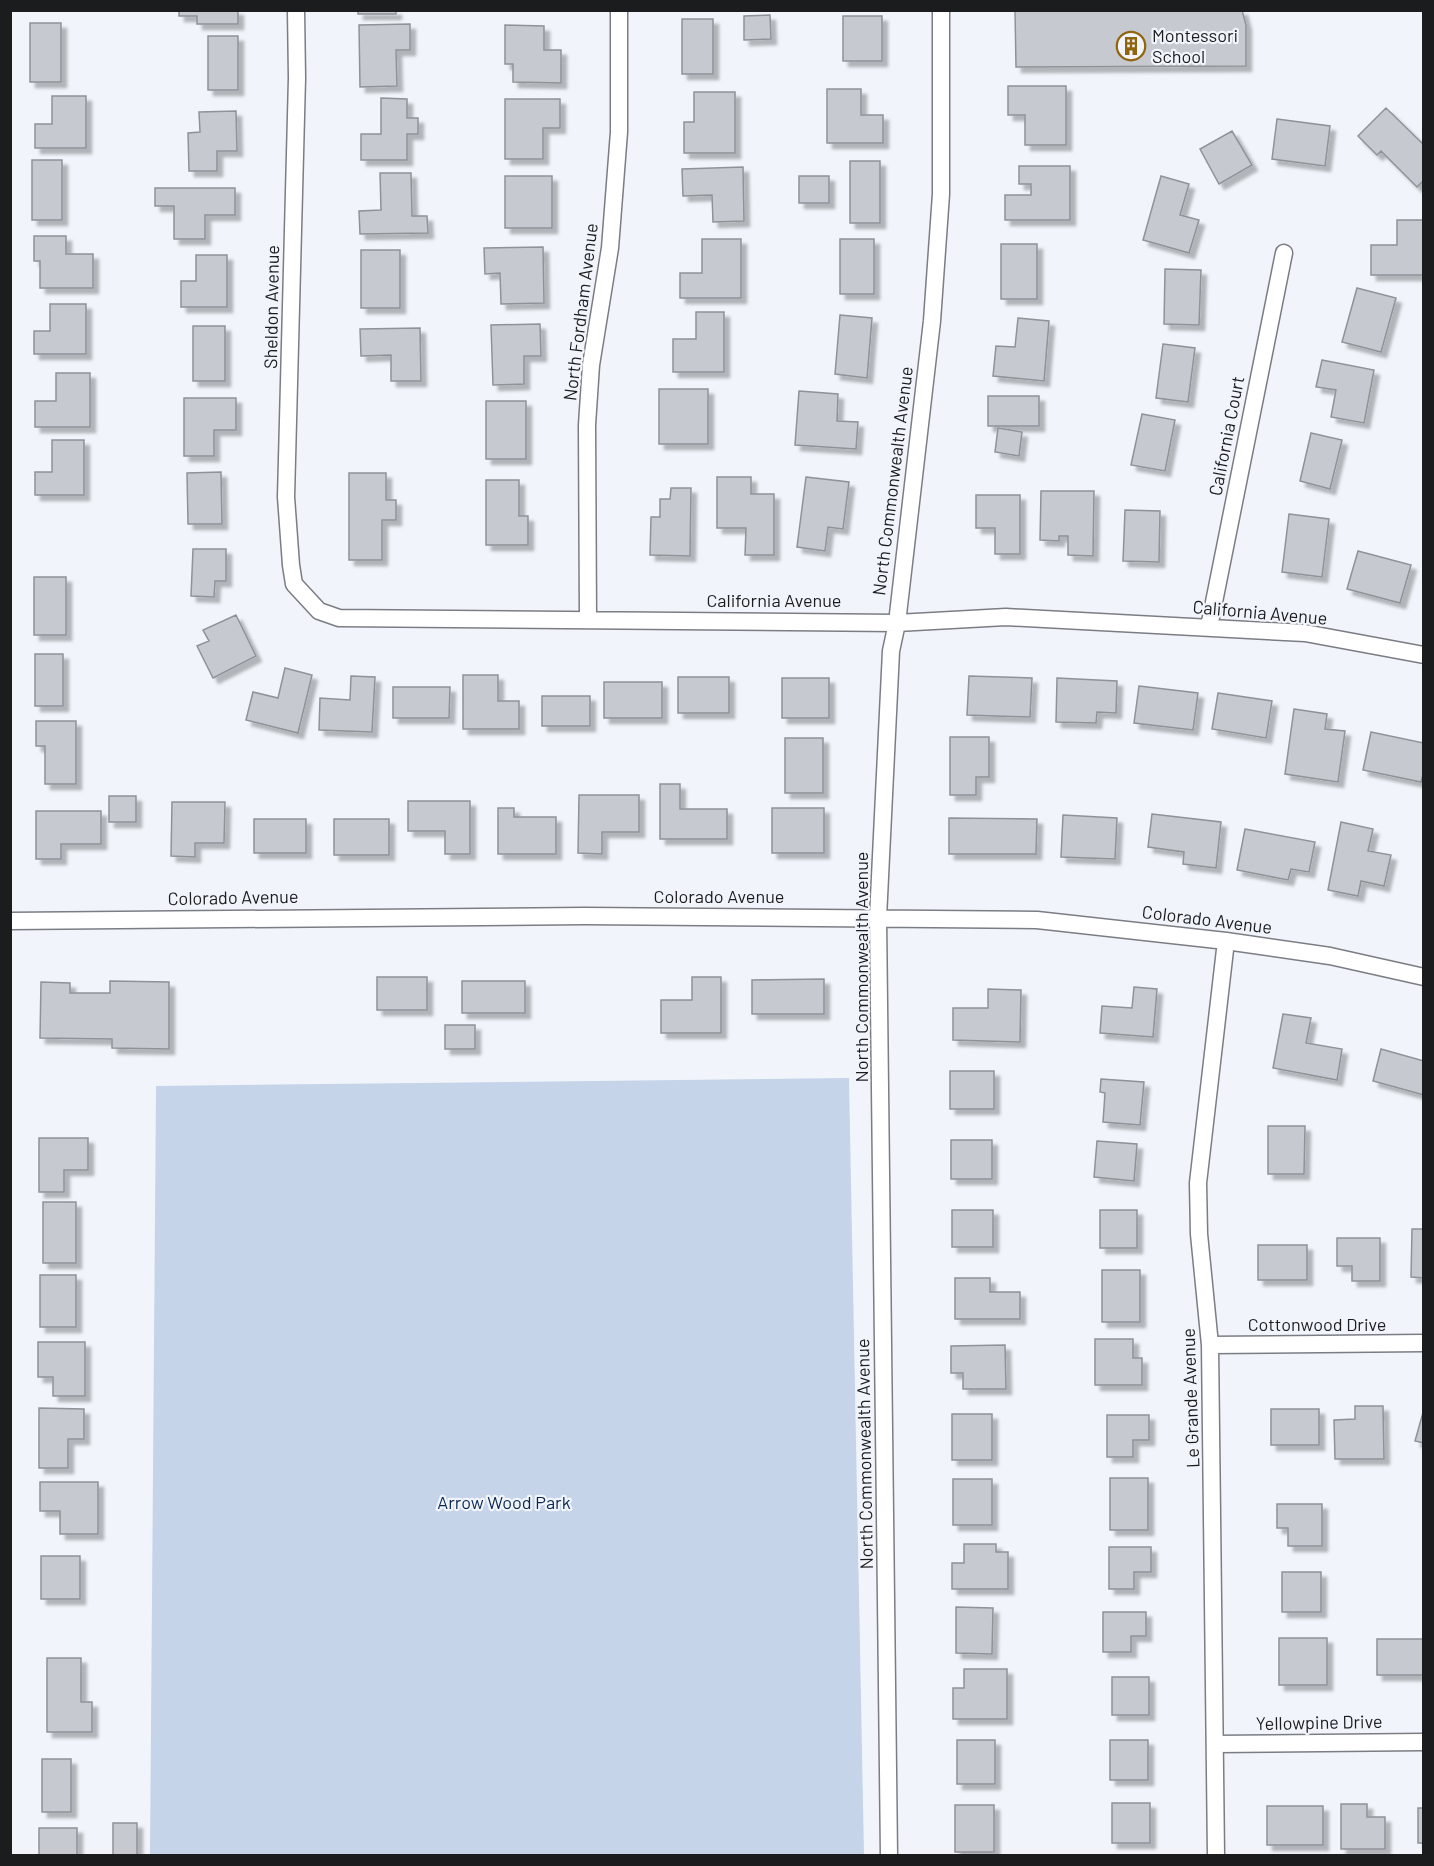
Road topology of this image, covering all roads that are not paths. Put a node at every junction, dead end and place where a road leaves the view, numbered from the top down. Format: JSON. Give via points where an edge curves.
{"nodes":[{"id":1,"x":296,"y":10,"type":"edge"},
{"id":2,"x":619,"y":10,"type":"edge"},
{"id":3,"x":941,"y":10,"type":"edge"},
{"id":4,"x":1284,"y":253,"type":"dead end"},
{"id":5,"x":307,"y":599,"type":"joint"},
{"id":6,"x":588,"y":620,"type":"junction"},
{"id":7,"x":897,"y":622,"type":"junction"},
{"id":8,"x":1209,"y":627,"type":"junction"},
{"id":9,"x":1424,"y":655,"type":"edge"},
{"id":10,"x":878,"y":918,"type":"junction"},
{"id":11,"x":10,"y":921,"type":"edge"},
{"id":12,"x":1226,"y":941,"type":"junction"},
{"id":13,"x":1424,"y":977,"type":"edge"},
{"id":14,"x":1424,"y":1343,"type":"edge"},
{"id":15,"x":1210,"y":1345,"type":"junction"},
{"id":16,"x":1424,"y":1742,"type":"edge"},
{"id":17,"x":1215,"y":1744,"type":"junction"},
{"id":18,"x":889,"y":1856,"type":"edge"},
{"id":19,"x":1216,"y":1856,"type":"edge"}],
"edges":[{"from":1,"to":5,"type":"street","name":"Sheldon Avenue","via":[[286,497],[294,584]]},
{"from":2,"to":6,"type":"street","name":"North Fordham Avenue","via":[[619,132],[612,225],[591,365],[587,425]]},
{"from":3,"to":7,"type":"street","name":"North Commonwealth Avenue","via":[[941,194],[932,321]]},
{"from":4,"to":8,"type":"street","name":"California Court"},
{"from":5,"to":6,"type":"street","name":"California Avenue","via":[[319,611],[339,618]]},
{"from":6,"to":7,"type":"street","name":"California Avenue"},
{"from":7,"to":8,"type":"street","name":"California Avenue","via":[[1006,617]]},
{"from":7,"to":10,"type":"street","name":"North Commonwealth Avenue","via":[[891,651]]},
{"from":8,"to":9,"type":"street","name":"California Avenue","via":[[1305,633]]},
{"from":10,"to":11,"type":"street","name":"Colorado Avenue","via":[[585,916]]},
{"from":10,"to":12,"type":"street","name":"Colorado Avenue","via":[[1038,920]]},
{"from":10,"to":18,"type":"street","name":"North Commonwealth Avenue"},
{"from":12,"to":13,"type":"street","name":"Colorado Avenue","via":[[1330,956]]},
{"from":12,"to":15,"type":"street","name":"Le Grande Avenue","via":[[1198,1183]]},
{"from":14,"to":15,"type":"street","name":"Cottonwood Drive"},
{"from":15,"to":17,"type":"street","name":"Le Grande Avenue"},
{"from":16,"to":17,"type":"street","name":"Yellowpine Drive"},
{"from":17,"to":19,"type":"street","name":"Le Grande Avenue"}]}
